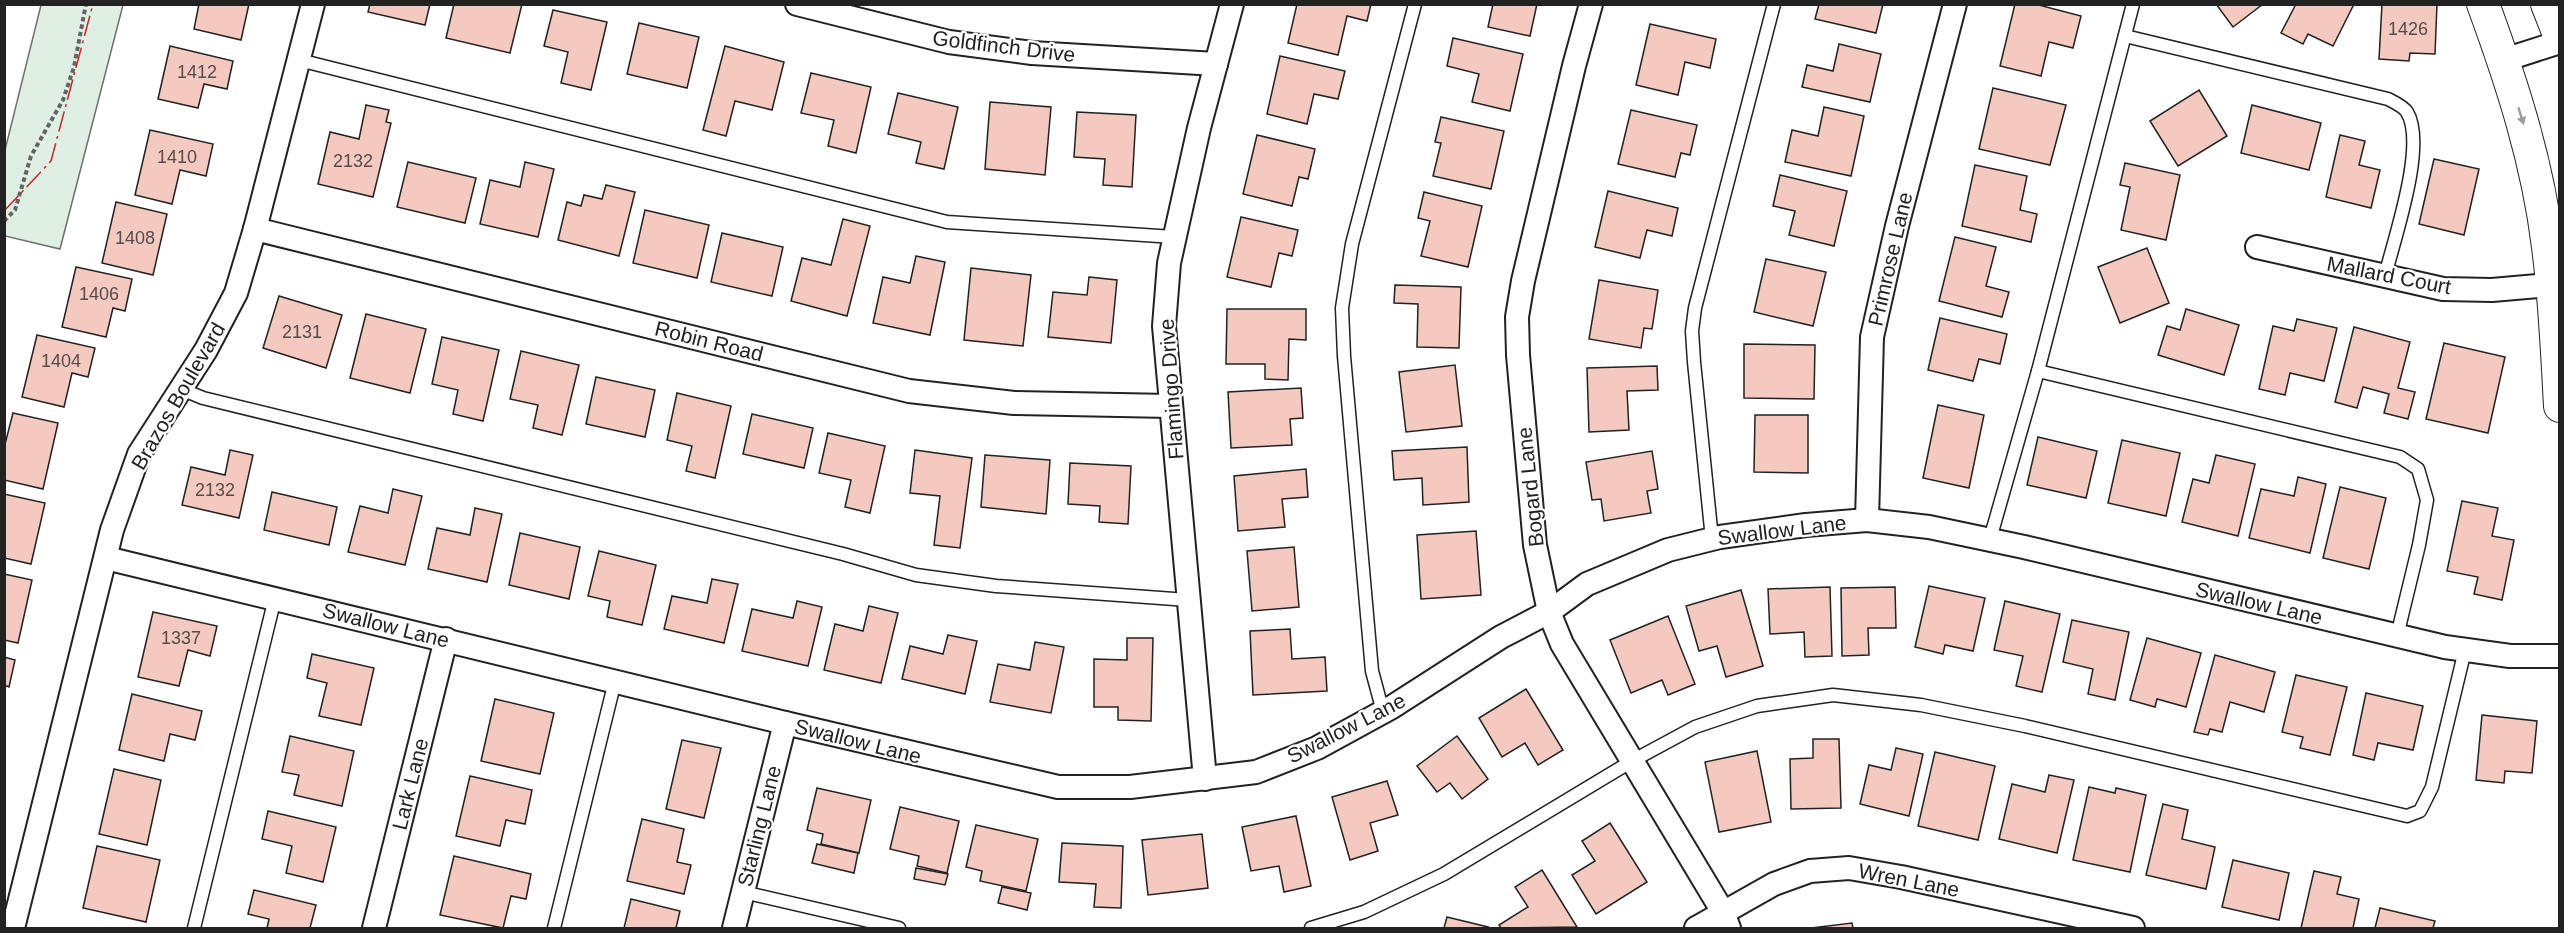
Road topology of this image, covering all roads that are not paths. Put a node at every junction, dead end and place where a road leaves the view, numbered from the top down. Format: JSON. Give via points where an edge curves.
{"nodes":[{"id":1,"x":313,"y":4,"type":"edge"},
{"id":2,"x":797,"y":4,"type":"edge"},
{"id":3,"x":1232,"y":4,"type":"edge"},
{"id":4,"x":1415,"y":4,"type":"edge"},
{"id":5,"x":1591,"y":4,"type":"edge"},
{"id":6,"x":1774,"y":4,"type":"edge"},
{"id":7,"x":1955,"y":4,"type":"edge"},
{"id":8,"x":2133,"y":4,"type":"edge"},
{"id":9,"x":2483,"y":4,"type":"edge"},
{"id":10,"x":2547,"y":4,"type":"edge"},
{"id":11,"x":2125,"y":36,"type":"junction"},
{"id":12,"x":2559,"y":37,"type":"edge"},
{"id":13,"x":2559,"y":42,"type":"edge"},
{"id":14,"x":299,"y":60,"type":"junction"},
{"id":15,"x":2504,"y":60,"type":"junction"},
{"id":16,"x":1216,"y":64,"type":"junction"},
{"id":17,"x":255,"y":229,"type":"junction"},
{"id":18,"x":1174,"y":237,"type":"junction"},
{"id":19,"x":2257,"y":247,"type":"dead end"},
{"id":20,"x":2385,"y":276,"type":"junction"},
{"id":21,"x":2556,"y":285,"type":"edge"},
{"id":22,"x":2038,"y":371,"type":"junction"},
{"id":23,"x":181,"y":389,"type":"junction"},
{"id":24,"x":1170,"y":406,"type":"junction"},
{"id":25,"x":2559,"y":406,"type":"edge"},
{"id":26,"x":1867,"y":520,"type":"junction"},
{"id":27,"x":1712,"y":539,"type":"junction"},
{"id":28,"x":1990,"y":539,"type":"junction"},
{"id":29,"x":105,"y":558,"type":"junction"},
{"id":30,"x":275,"y":598,"type":"junction"},
{"id":31,"x":1188,"y":600,"type":"junction"},
{"id":32,"x":1549,"y":612,"type":"junction"},
{"id":33,"x":2397,"y":636,"type":"junction"},
{"id":34,"x":446,"y":639,"type":"junction"},
{"id":35,"x":2465,"y":650,"type":"junction"},
{"id":36,"x":2559,"y":656,"type":"edge"},
{"id":37,"x":615,"y":681,"type":"junction"},
{"id":38,"x":1383,"y":712,"type":"junction"},
{"id":39,"x":785,"y":723,"type":"junction"},
{"id":40,"x":1632,"y":761,"type":"junction"},
{"id":41,"x":1205,"y":779,"type":"junction"},
{"id":42,"x":743,"y":892,"type":"junction"},
{"id":43,"x":1726,"y":920,"type":"edge"},
{"id":44,"x":13,"y":928,"type":"edge"},
{"id":45,"x":194,"y":928,"type":"edge"},
{"id":46,"x":374,"y":928,"type":"edge"},
{"id":47,"x":554,"y":928,"type":"edge"},
{"id":48,"x":734,"y":928,"type":"edge"},
{"id":49,"x":899,"y":928,"type":"edge"},
{"id":50,"x":1311,"y":928,"type":"edge"},
{"id":51,"x":1696,"y":928,"type":"edge"},
{"id":52,"x":2133,"y":928,"type":"edge"}],
"edges":[{"from":1,"to":14,"type":"street","name":"Brazos Boulevard"},
{"from":2,"to":16,"type":"street","name":"Goldfinch Drive","via":[[949,42],[1032,53]]},
{"from":3,"to":16,"type":"street","name":"Flamingo Drive"},
{"from":4,"to":38,"type":"lane","via":[[1352,244],[1342,308],[1372,671]]},
{"from":5,"to":32,"type":"street","name":"Bogard Lane","via":[[1517,317],[1535,545]]},
{"from":6,"to":27,"type":"lane","via":[[1692,331]]},
{"from":7,"to":26,"type":"street","name":"Primrose Lane","via":[[1872,337]]},
{"from":8,"to":11,"type":"lane"},
{"from":9,"to":15,"type":"main road"},
{"from":10,"to":12,"type":"main road"},
{"from":11,"to":20,"type":"lane","via":[[2388,99],[2407,111],[2415,140],[2411,172]]},
{"from":11,"to":22,"type":"lane"},
{"from":13,"to":15,"type":"street"},
{"from":14,"to":17,"type":"street","name":"Brazos Boulevard"},
{"from":14,"to":18,"type":"lane","via":[[947,222]]},
{"from":15,"to":21,"type":"main road","one_way":true,"via":[[2533,164]]},
{"from":16,"to":18,"type":"street","name":"Flamingo Drive"},
{"from":17,"to":23,"type":"street","name":"Brazos Boulevard","via":[[236,293]]},
{"from":17,"to":24,"type":"street","name":"Robin Road","via":[[909,391],[1014,403]]},
{"from":18,"to":24,"type":"street","name":"Flamingo Drive","via":[[1164,326]]},
{"from":19,"to":20,"type":"street","name":"Mallard Court"},
{"from":20,"to":21,"type":"street","name":"Mallard Court","via":[[2443,290]]},
{"from":21,"to":25,"type":"main road"},
{"from":22,"to":28,"type":"lane"},
{"from":22,"to":33,"type":"lane","via":[[2400,457],[2418,469],[2427,500]]},
{"from":23,"to":29,"type":"street","name":"Brazos Boulevard","via":[[139,454]]},
{"from":23,"to":31,"type":"lane","via":[[203,398],[916,574],[996,586]]},
{"from":24,"to":31,"type":"street","name":"Flamingo Drive"},
{"from":26,"to":27,"type":"street","name":"Swallow Lane"},
{"from":26,"to":28,"type":"street","name":"Swallow Lane"},
{"from":27,"to":32,"type":"street","name":"Swallow Lane","via":[[1668,550],[1587,584]]},
{"from":28,"to":33,"type":"street","name":"Swallow Lane"},
{"from":29,"to":30,"type":"street","name":"Swallow Lane"},
{"from":29,"to":44,"type":"street","name":"Brazos Boulevard"},
{"from":30,"to":34,"type":"street","name":"Swallow Lane"},
{"from":30,"to":45,"type":"lane"},
{"from":31,"to":41,"type":"street","name":"Flamingo Drive"},
{"from":32,"to":38,"type":"street","name":"Swallow Lane","via":[[1501,637]]},
{"from":32,"to":40,"type":"street","name":"Bogard Lane","via":[[1562,644]]},
{"from":33,"to":35,"type":"street","name":"Swallow Lane"},
{"from":34,"to":37,"type":"street","name":"Swallow Lane"},
{"from":34,"to":46,"type":"street","name":"Lark Lane"},
{"from":35,"to":36,"type":"street","name":"Swallow Lane","via":[[2510,656]]},
{"from":35,"to":40,"type":"lane","via":[[2432,788],[2420,811],[2407,816],[2025,726],[1921,705],[1833,695],[1757,706],[1695,727]]},
{"from":37,"to":39,"type":"street","name":"Swallow Lane"},
{"from":37,"to":47,"type":"lane"},
{"from":38,"to":41,"type":"street","name":"Swallow Lane","via":[[1317,748],[1256,772]]},
{"from":39,"to":41,"type":"street","name":"Swallow Lane","via":[[1058,787],[1130,787]]},
{"from":39,"to":42,"type":"street","name":"Starling Lane"},
{"from":40,"to":43,"type":"street","name":"Bogard Lane"},
{"from":40,"to":50,"type":"lane","via":[[1444,874],[1364,912]]},
{"from":42,"to":48,"type":"street","name":"Starling Lane"},
{"from":42,"to":49,"type":"lane"},
{"from":43,"to":51,"type":"street","name":"Wren Lane"},
{"from":43,"to":52,"type":"street","name":"Wren Lane","via":[[1774,884],[1810,872],[1849,868]]}]}
